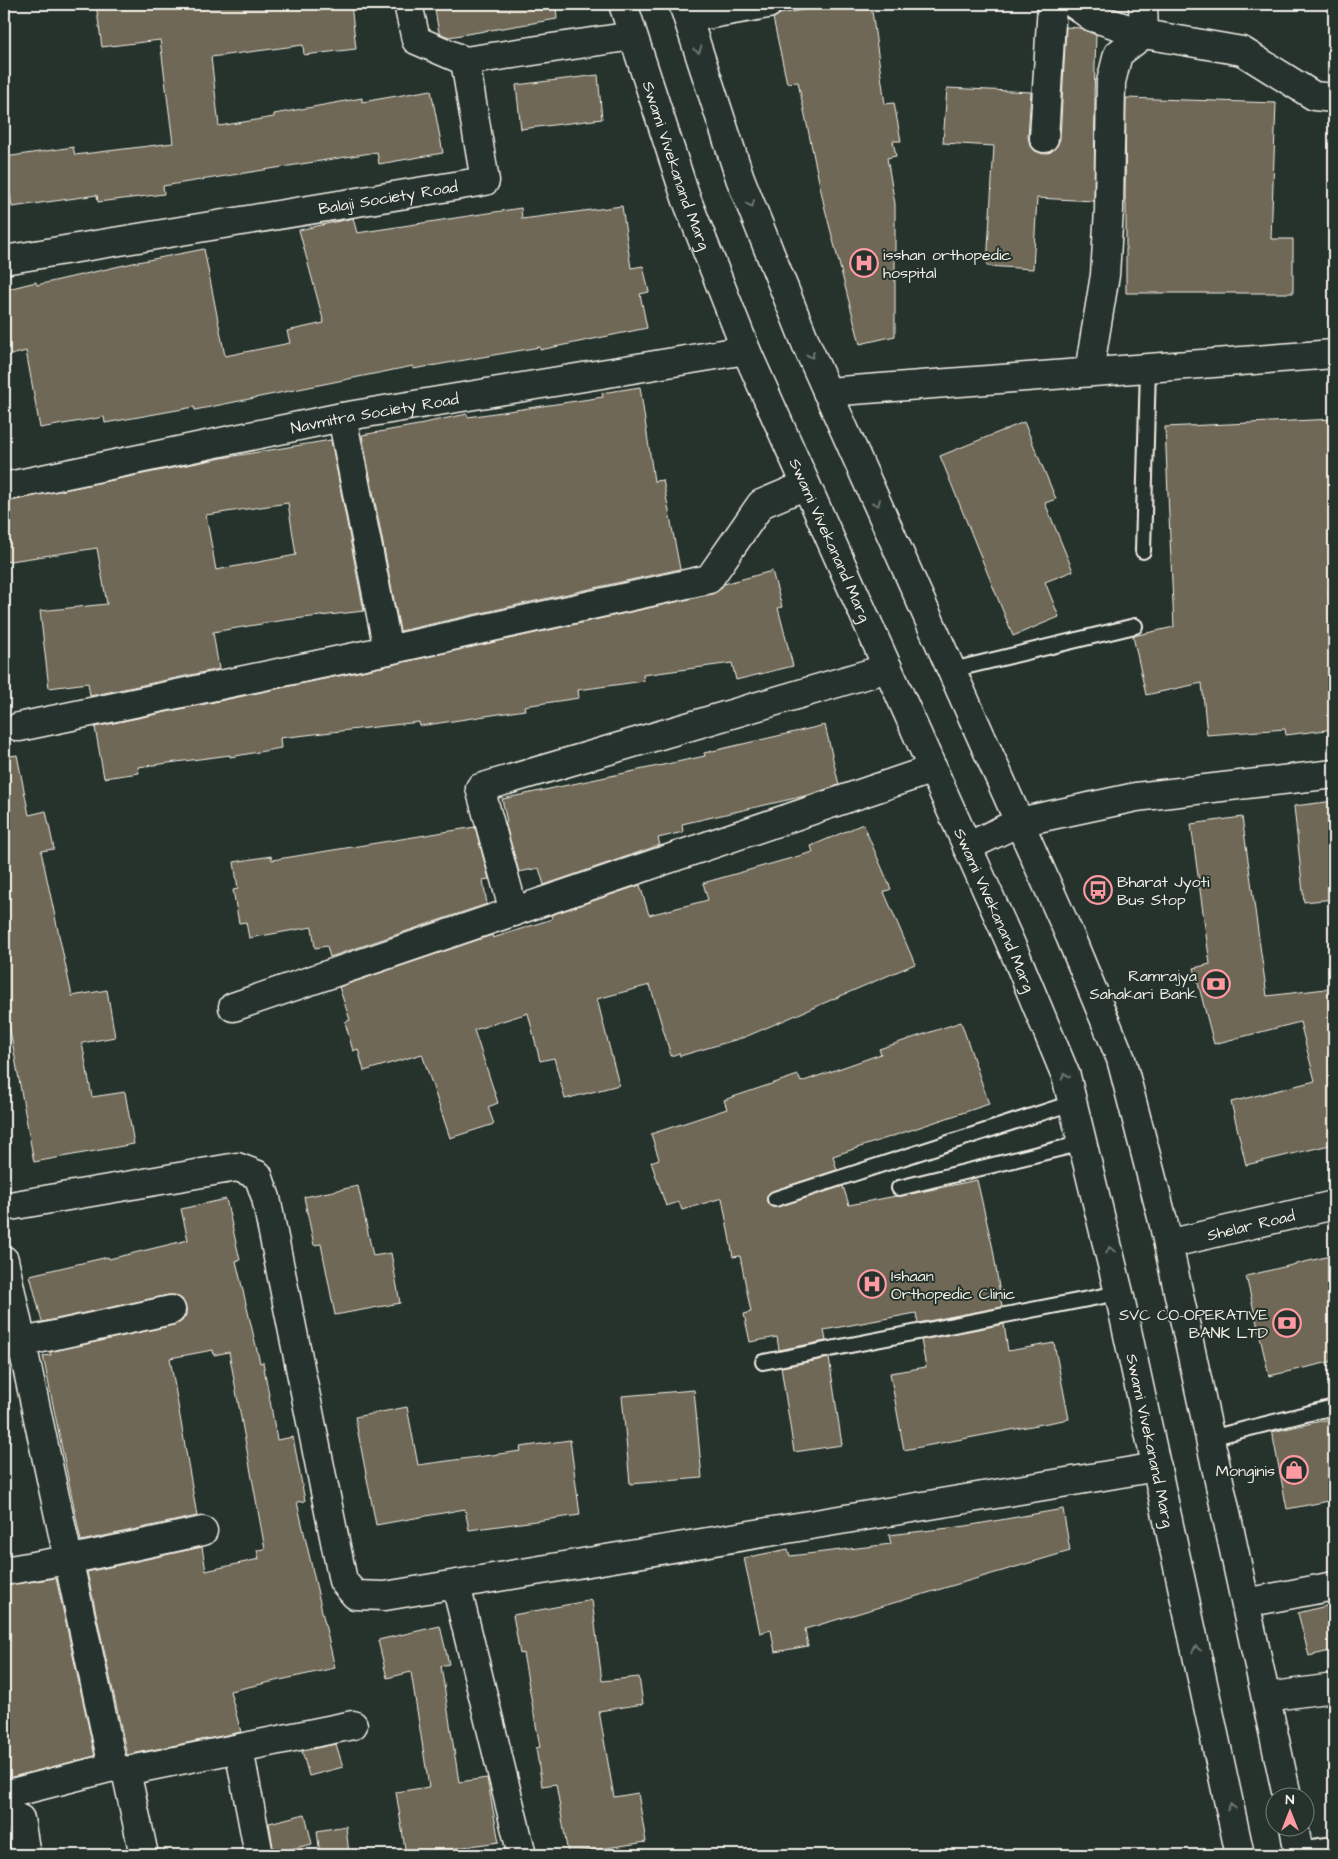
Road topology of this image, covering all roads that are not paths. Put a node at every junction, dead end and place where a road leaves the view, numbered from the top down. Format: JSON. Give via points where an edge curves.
{"nodes":[{"id":1,"x":408,"y":4,"type":"edge"},
{"id":2,"x":623,"y":4,"type":"edge"},
{"id":3,"x":768,"y":4,"type":"edge"},
{"id":4,"x":1052,"y":4,"type":"edge"},
{"id":5,"x":1074,"y":4,"type":"edge"},
{"id":6,"x":1143,"y":4,"type":"edge"},
{"id":7,"x":686,"y":11,"type":"edge"},
{"id":8,"x":1144,"y":34,"type":"junction"},
{"id":9,"x":633,"y":36,"type":"junction"},
{"id":10,"x":465,"y":61,"type":"junction"},
{"id":11,"x":1334,"y":98,"type":"edge"},
{"id":12,"x":1044,"y":138,"type":"dead end"},
{"id":13,"x":4,"y":260,"type":"edge"},
{"id":14,"x":746,"y":350,"type":"junction"},
{"id":15,"x":1334,"y":354,"type":"edge"},
{"id":16,"x":1148,"y":368,"type":"junction"},
{"id":17,"x":1089,"y":372,"type":"junction"},
{"id":18,"x":827,"y":392,"type":"junction"},
{"id":19,"x":342,"y":417,"type":"junction"},
{"id":20,"x":806,"y":485,"type":"junction"},
{"id":21,"x":4,"y":487,"type":"edge"},
{"id":22,"x":1143,"y":551,"type":"dead end"},
{"id":23,"x":1135,"y":626,"type":"dead end"},
{"id":24,"x":388,"y":650,"type":"junction"},
{"id":25,"x":888,"y":668,"type":"junction"},
{"id":26,"x":952,"y":670,"type":"junction"},
{"id":27,"x":19,"y":727,"type":"dead end"},
{"id":28,"x":933,"y":769,"type":"junction"},
{"id":29,"x":1334,"y":774,"type":"edge"},
{"id":30,"x":1019,"y":822,"type":"junction"},
{"id":31,"x":967,"y":847,"type":"junction"},
{"id":32,"x":514,"y":912,"type":"junction"},
{"id":33,"x":233,"y":1008,"type":"dead end"},
{"id":34,"x":1072,"y":1103,"type":"junction"},
{"id":35,"x":1083,"y":1143,"type":"junction"},
{"id":36,"x":899,"y":1188,"type":"dead end"},
{"id":37,"x":775,"y":1200,"type":"dead end"},
{"id":38,"x":1334,"y":1205,"type":"edge"},
{"id":39,"x":4,"y":1207,"type":"edge"},
{"id":40,"x":1168,"y":1244,"type":"junction"},
{"id":41,"x":4,"y":1260,"type":"edge"},
{"id":42,"x":1120,"y":1293,"type":"junction"},
{"id":43,"x":171,"y":1310,"type":"dead end"},
{"id":44,"x":13,"y":1345,"type":"edge"},
{"id":45,"x":763,"y":1362,"type":"dead end"},
{"id":46,"x":1334,"y":1407,"type":"edge"},
{"id":47,"x":1210,"y":1438,"type":"junction"},
{"id":48,"x":1157,"y":1467,"type":"junction"},
{"id":49,"x":203,"y":1531,"type":"dead end"},
{"id":50,"x":68,"y":1560,"type":"junction"},
{"id":51,"x":4,"y":1571,"type":"edge"},
{"id":52,"x":456,"y":1585,"type":"junction"},
{"id":53,"x":1334,"y":1586,"type":"edge"},
{"id":54,"x":1246,"y":1603,"type":"junction"},
{"id":55,"x":1334,"y":1688,"type":"edge"},
{"id":56,"x":1266,"y":1697,"type":"junction"},
{"id":57,"x":353,"y":1725,"type":"dead end"},
{"id":58,"x":239,"y":1749,"type":"junction"},
{"id":59,"x":120,"y":1769,"type":"junction"},
{"id":60,"x":1286,"y":1786,"type":"edge"},
{"id":61,"x":4,"y":1795,"type":"edge"},
{"id":62,"x":4,"y":1812,"type":"edge"},
{"id":63,"x":1297,"y":1844,"type":"edge"},
{"id":64,"x":1334,"y":1844,"type":"edge"},
{"id":65,"x":26,"y":1855,"type":"edge"},
{"id":66,"x":144,"y":1855,"type":"edge"},
{"id":67,"x":259,"y":1855,"type":"edge"},
{"id":68,"x":522,"y":1855,"type":"edge"},
{"id":69,"x":1240,"y":1855,"type":"edge"}],
"edges":[{"from":1,"to":10,"type":"street","via":[[416,40]]},
{"from":2,"to":9,"type":"street","name":"Swami Vivekanand Marg"},
{"from":3,"to":7,"type":"street"},
{"from":4,"to":12,"type":"street"},
{"from":5,"to":8,"type":"street","via":[[1092,17]]},
{"from":6,"to":8,"type":"street"},
{"from":7,"to":18,"type":"street","one_way":true,"via":[[740,178]]},
{"from":8,"to":11,"type":"street","via":[[1242,51],[1314,96]]},
{"from":8,"to":17,"type":"street","via":[[1118,54],[1111,82],[1108,228]]},
{"from":9,"to":10,"type":"street"},
{"from":9,"to":14,"type":"street","name":"Swami Vivekanand Marg","via":[[686,198]]},
{"from":10,"to":13,"type":"street","name":"Balaji Society Road","via":[[485,181]]},
{"from":14,"to":19,"type":"street","name":"Navmitra Society Road"},
{"from":14,"to":20,"type":"street","name":"Swami Vivekanand Marg"},
{"from":15,"to":16,"type":"street"},
{"from":16,"to":17,"type":"street"},
{"from":16,"to":22,"type":"lane"},
{"from":17,"to":18,"type":"street"},
{"from":18,"to":26,"type":"street","one_way":true},
{"from":19,"to":21,"type":"street","name":"Navmitra Society Road"},
{"from":19,"to":24,"type":"street"},
{"from":20,"to":24,"type":"street","via":[[761,504],[709,579]]},
{"from":20,"to":25,"type":"street","name":"Swami Vivekanand Marg"},
{"from":23,"to":26,"type":"lane"},
{"from":24,"to":27,"type":"street"},
{"from":25,"to":28,"type":"street","name":"Swami Vivekanand Marg"},
{"from":25,"to":32,"type":"street","via":[[480,788]]},
{"from":26,"to":30,"type":"street"},
{"from":28,"to":31,"type":"street","name":"Swami Vivekanand Marg"},
{"from":28,"to":32,"type":"street"},
{"from":29,"to":30,"type":"street","via":[[1136,797]]},
{"from":30,"to":31,"type":"street"},
{"from":30,"to":40,"type":"street","via":[[1120,1058]]},
{"from":34,"to":31,"type":"street","name":"Swami Vivekanand Marg","one_way":true,"via":[[1066,1076]]},
{"from":32,"to":33,"type":"street"},
{"from":34,"to":35,"type":"street","name":"Swami Vivekanand Marg"},
{"from":34,"to":37,"type":"lane"},
{"from":35,"to":36,"type":"lane"},
{"from":42,"to":35,"type":"street","name":"Swami Vivekanand Marg","one_way":true},
{"from":38,"to":40,"type":"street","name":"Shelar Road"},
{"from":39,"to":52,"type":"street","via":[[237,1167],[258,1175],[266,1198],[343,1581],[355,1595],[385,1596]]},
{"from":40,"to":47,"type":"street"},
{"from":41,"to":44,"type":"street"},
{"from":42,"to":45,"type":"lane"},
{"from":42,"to":48,"type":"street","name":"Swami Vivekanand Marg"},
{"from":43,"to":44,"type":"street"},
{"from":44,"to":50,"type":"street"},
{"from":46,"to":47,"type":"lane"},
{"from":47,"to":54,"type":"street"},
{"from":48,"to":52,"type":"street"},
{"from":69,"to":48,"type":"street","name":"Swami Vivekanand Marg","one_way":true},
{"from":49,"to":50,"type":"street"},
{"from":50,"to":51,"type":"street"},
{"from":50,"to":59,"type":"street"},
{"from":52,"to":68,"type":"street"},
{"from":53,"to":54,"type":"street"},
{"from":54,"to":56,"type":"street"},
{"from":55,"to":56,"type":"street"},
{"from":56,"to":60,"type":"street"},
{"from":57,"to":58,"type":"street"},
{"from":58,"to":59,"type":"street"},
{"from":58,"to":67,"type":"street"},
{"from":59,"to":61,"type":"street"},
{"from":59,"to":66,"type":"street"},
{"from":62,"to":65,"type":"street","via":[[20,1819]]},
{"from":63,"to":64,"type":"lane"}]}
